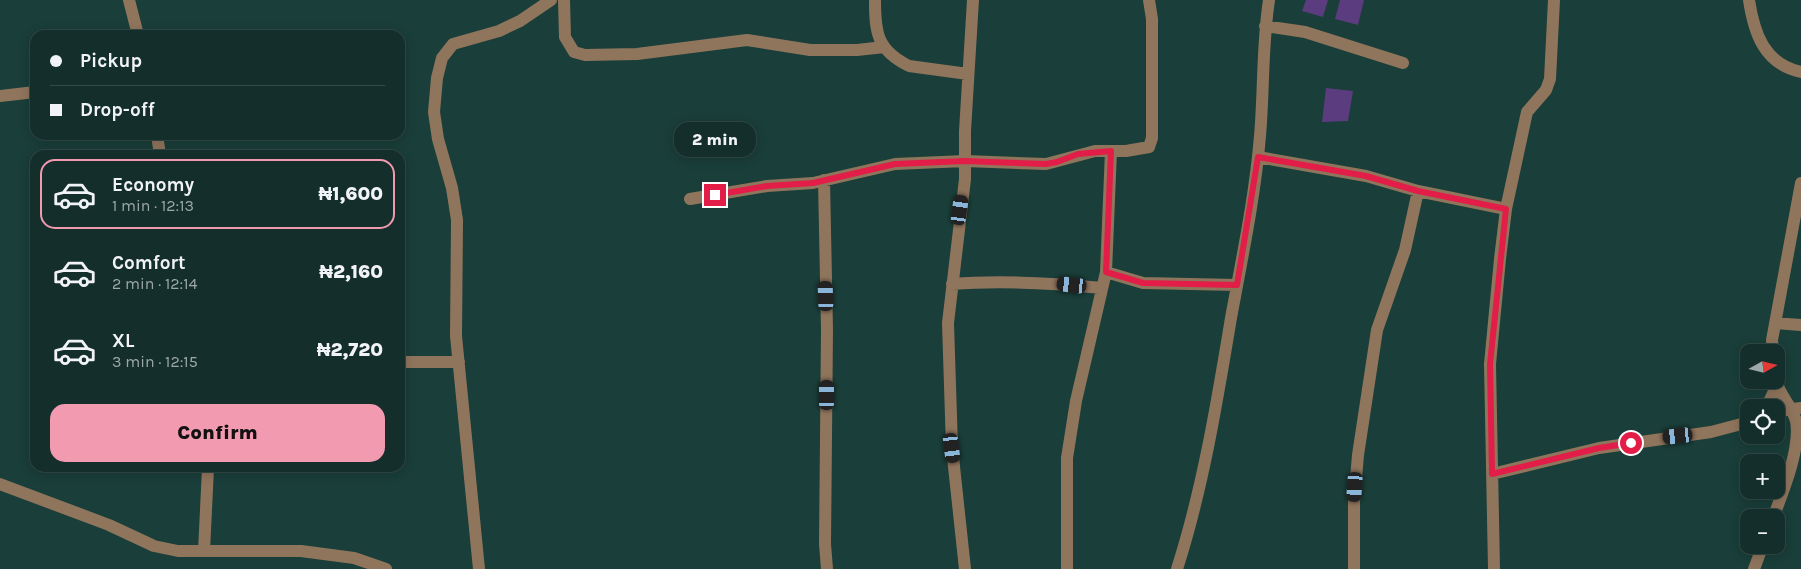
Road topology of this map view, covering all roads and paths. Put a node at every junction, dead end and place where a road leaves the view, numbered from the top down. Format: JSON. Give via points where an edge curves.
{"nodes":[{"id":1,"x":129,"y":0,"type":"edge"},
{"id":2,"x":551,"y":0,"type":"edge"},
{"id":3,"x":564,"y":0,"type":"edge"},
{"id":4,"x":875,"y":0,"type":"edge"},
{"id":5,"x":974,"y":0,"type":"edge"},
{"id":6,"x":1149,"y":0,"type":"edge"},
{"id":7,"x":1269,"y":0,"type":"edge"},
{"id":8,"x":1554,"y":0,"type":"edge"},
{"id":9,"x":1749,"y":0,"type":"edge"},
{"id":10,"x":1265,"y":26,"type":"junction"},
{"id":11,"x":137,"y":30,"type":"edge"},
{"id":12,"x":884,"y":47,"type":"junction"},
{"id":13,"x":1403,"y":63,"type":"dead end"},
{"id":14,"x":1801,"y":72,"type":"edge"},
{"id":15,"x":968,"y":74,"type":"junction"},
{"id":16,"x":30,"y":93,"type":"edge"},
{"id":17,"x":0,"y":96,"type":"edge"},
{"id":18,"x":1111,"y":151,"type":"junction"},
{"id":19,"x":1258,"y":157,"type":"junction"},
{"id":20,"x":965,"y":161,"type":"junction"},
{"id":21,"x":824,"y":180,"type":"junction"},
{"id":22,"x":1801,"y":183,"type":"edge"},
{"id":23,"x":1418,"y":191,"type":"junction"},
{"id":24,"x":690,"y":199,"type":"dead end"},
{"id":25,"x":1506,"y":209,"type":"junction"},
{"id":26,"x":1106,"y":272,"type":"junction"},
{"id":27,"x":952,"y":284,"type":"junction"},
{"id":28,"x":1237,"y":285,"type":"junction"},
{"id":29,"x":1102,"y":288,"type":"junction"},
{"id":30,"x":1776,"y":323,"type":"junction"},
{"id":31,"x":1801,"y":325,"type":"edge"},
{"id":32,"x":1774,"y":344,"type":"edge"},
{"id":33,"x":405,"y":362,"type":"edge"},
{"id":34,"x":459,"y":362,"type":"junction"},
{"id":35,"x":1782,"y":389,"type":"edge"},
{"id":36,"x":1796,"y":409,"type":"edge"},
{"id":37,"x":1740,"y":424,"type":"edge"},
{"id":38,"x":208,"y":472,"type":"edge"},
{"id":39,"x":1492,"y":474,"type":"junction"},
{"id":40,"x":0,"y":484,"type":"edge"},
{"id":41,"x":1776,"y":509,"type":"edge"},
{"id":42,"x":204,"y":551,"type":"junction"},
{"id":43,"x":1760,"y":554,"type":"edge"},
{"id":44,"x":386,"y":569,"type":"edge"},
{"id":45,"x":479,"y":569,"type":"edge"},
{"id":46,"x":827,"y":569,"type":"edge"},
{"id":47,"x":965,"y":569,"type":"edge"},
{"id":48,"x":1067,"y":569,"type":"edge"},
{"id":49,"x":1176,"y":569,"type":"edge"},
{"id":50,"x":1354,"y":569,"type":"edge"},
{"id":51,"x":1494,"y":569,"type":"edge"},
{"id":52,"x":1754,"y":569,"type":"edge"}],
"edges":[{"from":1,"to":11,"type":"street"},
{"from":2,"to":34,"type":"street","via":[[499,31],[453,44],[442,58],[434,112],[457,220],[456,336]]},
{"from":3,"to":12,"type":"street","via":[[565,37],[574,52],[584,55],[637,54],[747,40],[810,50]]},
{"from":4,"to":12,"type":"street","via":[[876,31]]},
{"from":5,"to":15,"type":"street"},
{"from":6,"to":18,"type":"street","via":[[1152,19],[1152,145],[1145,149]]},
{"from":7,"to":10,"type":"street"},
{"from":8,"to":25,"type":"street","via":[[1550,79],[1546,90],[1527,112]]},
{"from":9,"to":14,"type":"street","via":[[1757,37],[1768,53],[1791,70]]},
{"from":10,"to":13,"type":"street","via":[[1305,32]]},
{"from":10,"to":19,"type":"street"},
{"from":12,"to":15,"type":"street","via":[[909,66]]},
{"from":15,"to":20,"type":"street"},
{"from":16,"to":17,"type":"street"},
{"from":18,"to":20,"type":"street","via":[[1078,154],[1046,164]]},
{"from":18,"to":26,"type":"street"},
{"from":19,"to":23,"type":"street","via":[[1366,176]]},
{"from":19,"to":28,"type":"street"},
{"from":20,"to":21,"type":"street","via":[[895,164]]},
{"from":20,"to":27,"type":"street"},
{"from":21,"to":24,"type":"street"},
{"from":21,"to":46,"type":"street"},
{"from":22,"to":30,"type":"street"},
{"from":23,"to":25,"type":"street"},
{"from":23,"to":50,"type":"street","via":[[1405,250],[1377,330],[1358,455]]},
{"from":25,"to":39,"type":"street","via":[[1490,364]]},
{"from":26,"to":28,"type":"street","via":[[1143,283]]},
{"from":26,"to":29,"type":"street"},
{"from":27,"to":29,"type":"street","via":[[1042,282]]},
{"from":27,"to":47,"type":"street","via":[[948,323],[952,448]]},
{"from":28,"to":49,"type":"street","via":[[1192,524]]},
{"from":29,"to":48,"type":"street","via":[[1076,401],[1067,458]]},
{"from":30,"to":31,"type":"street"},
{"from":30,"to":32,"type":"street"},
{"from":33,"to":34,"type":"street"},
{"from":34,"to":45,"type":"street"},
{"from":35,"to":36,"type":"street"},
{"from":36,"to":41,"type":"street","via":[[1798,438],[1791,470]]},
{"from":37,"to":39,"type":"street","via":[[1711,432],[1599,448]]},
{"from":38,"to":42,"type":"street"},
{"from":39,"to":51,"type":"street"},
{"from":40,"to":42,"type":"street","via":[[109,524],[154,546],[178,551]]},
{"from":42,"to":44,"type":"street","via":[[301,551],[354,558]]},
{"from":43,"to":52,"type":"street"}]}
